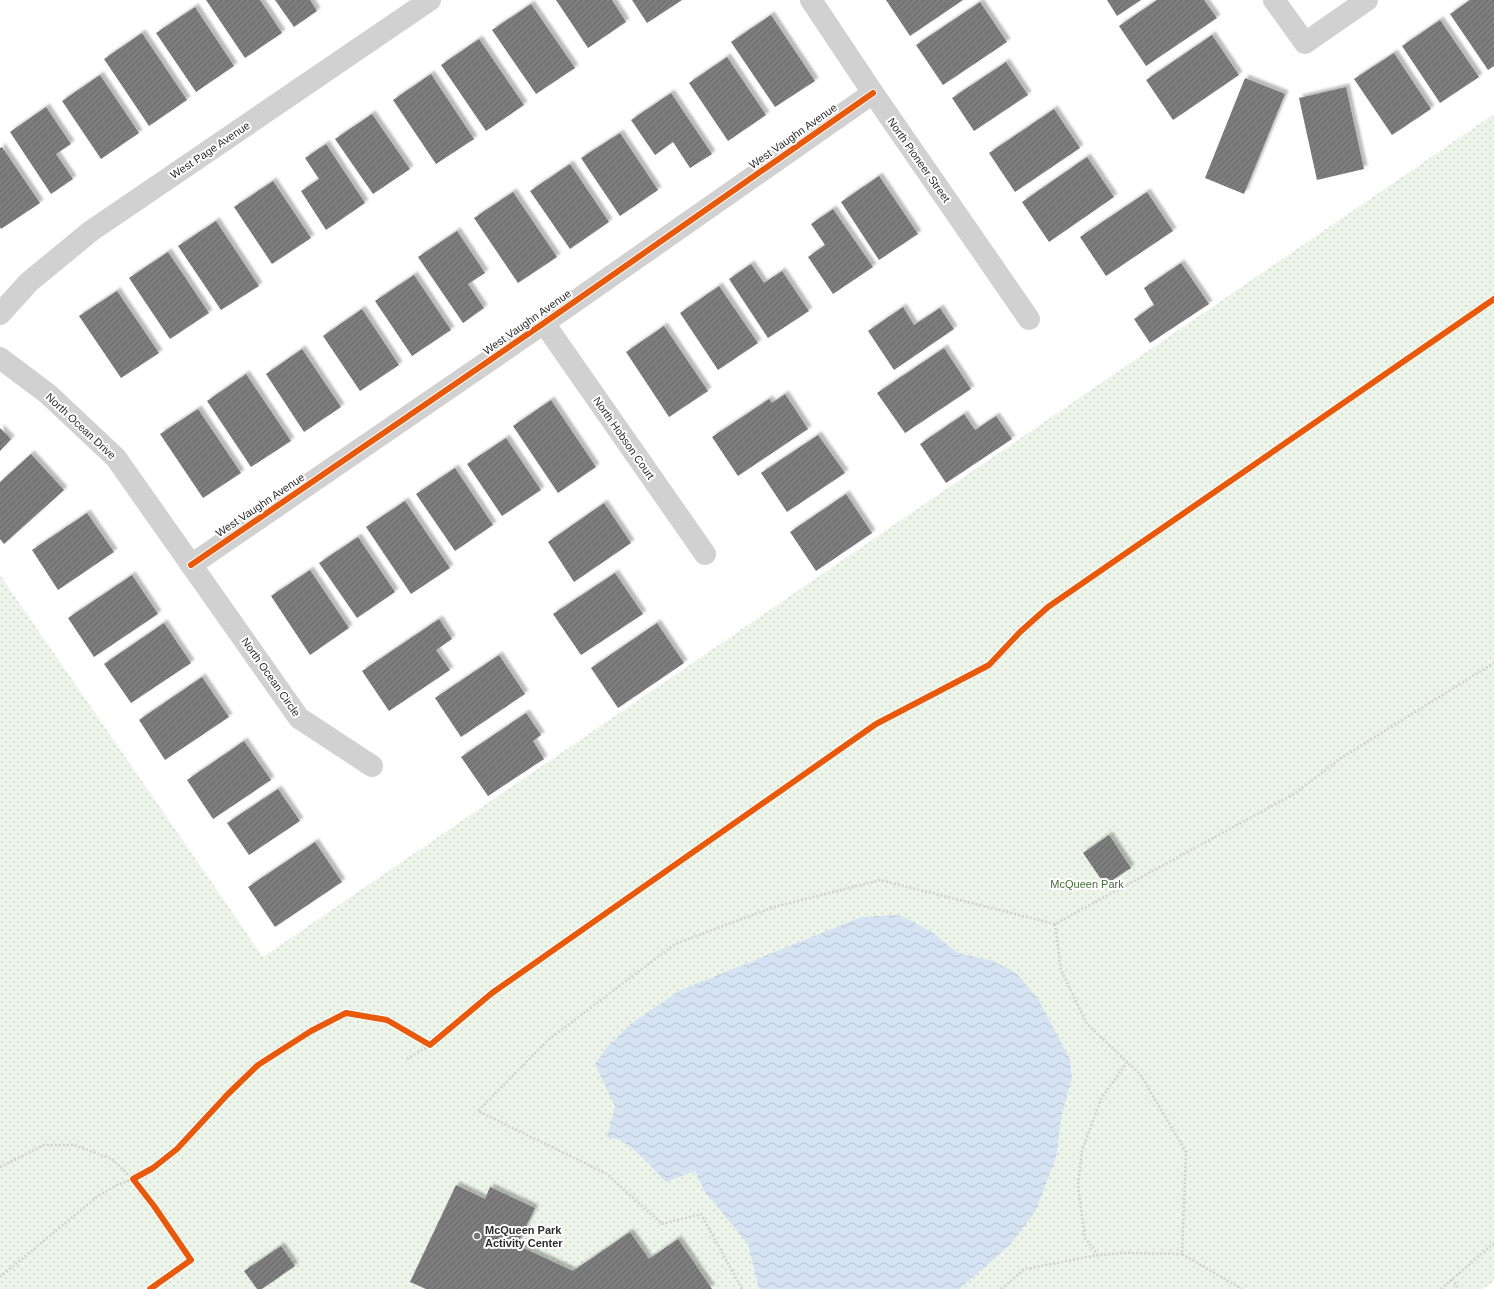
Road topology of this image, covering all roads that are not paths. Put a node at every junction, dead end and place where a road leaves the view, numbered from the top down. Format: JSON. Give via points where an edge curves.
{"nodes":[{"id":1,"x":430,"y":0,"type":"edge"},
{"id":2,"x":811,"y":0,"type":"edge"},
{"id":3,"x":1274,"y":0,"type":"edge"},
{"id":4,"x":1367,"y":0,"type":"edge"},
{"id":5,"x":873,"y":93,"type":"junction"},
{"id":6,"x":0,"y":314,"type":"edge"},
{"id":7,"x":1029,"y":319,"type":"dead end"},
{"id":8,"x":544,"y":323,"type":"junction"},
{"id":9,"x":0,"y":358,"type":"edge"},
{"id":10,"x":705,"y":554,"type":"dead end"},
{"id":11,"x":191,"y":565,"type":"junction"},
{"id":12,"x":372,"y":766,"type":"dead end"}],
"edges":[{"from":1,"to":6,"type":"street","name":"West Page Avenue","via":[[91,231],[29,282]]},
{"from":2,"to":5,"type":"street","name":"North Pioneer Street"},
{"from":3,"to":4,"type":"street","via":[[1305,43]]},
{"from":5,"to":7,"type":"street","name":"North Pioneer Street"},
{"from":5,"to":8,"type":"street","name":"West Vaughn Avenue"},
{"from":8,"to":10,"type":"street","name":"North Hobson Court"},
{"from":8,"to":11,"type":"street","name":"West Vaughn Avenue"},
{"from":9,"to":11,"type":"street","name":"North Ocean Drive","via":[[48,394],[116,458]]},
{"from":11,"to":12,"type":"street","name":"North Ocean Circle","via":[[299,718]]}]}
